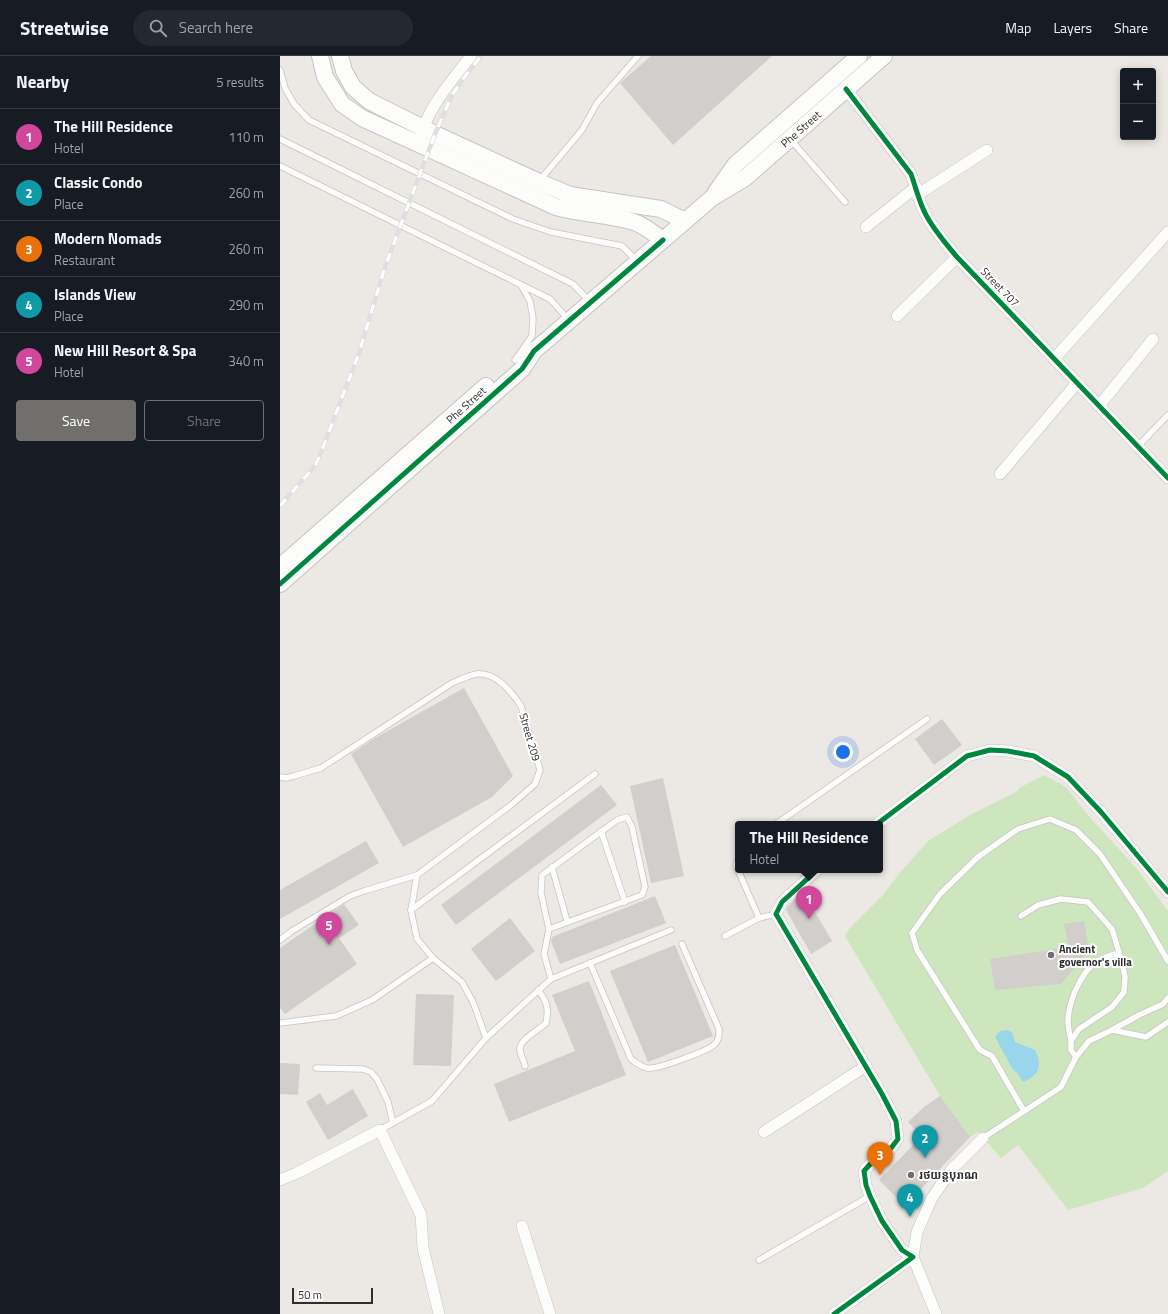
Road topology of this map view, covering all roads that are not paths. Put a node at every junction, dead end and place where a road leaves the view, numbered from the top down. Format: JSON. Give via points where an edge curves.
{"nodes":[{"id":1,"x":320,"y":56,"type":"edge"},
{"id":2,"x":340,"y":56,"type":"edge"},
{"id":3,"x":471,"y":56,"type":"edge"},
{"id":4,"x":638,"y":56,"type":"edge"},
{"id":5,"x":859,"y":56,"type":"edge"},
{"id":6,"x":884,"y":56,"type":"edge"},
{"id":7,"x":280,"y":70,"type":"edge"},
{"id":8,"x":846,"y":89,"type":"junction"},
{"id":9,"x":423,"y":128,"type":"junction"},
{"id":10,"x":790,"y":139,"type":"junction"},
{"id":11,"x":280,"y":140,"type":"edge"},
{"id":12,"x":417,"y":144,"type":"junction"},
{"id":13,"x":987,"y":150,"type":"dead end"},
{"id":14,"x":280,"y":166,"type":"edge"},
{"id":15,"x":539,"y":182,"type":"junction"},
{"id":16,"x":917,"y":191,"type":"junction"},
{"id":17,"x":713,"y":196,"type":"junction"},
{"id":18,"x":845,"y":202,"type":"dead end"},
{"id":19,"x":685,"y":221,"type":"junction"},
{"id":20,"x":866,"y":227,"type":"dead end"},
{"id":21,"x":1168,"y":232,"type":"edge"},
{"id":22,"x":663,"y":240,"type":"junction"},
{"id":23,"x":957,"y":257,"type":"junction"},
{"id":24,"x":638,"y":262,"type":"junction"},
{"id":25,"x":521,"y":285,"type":"junction"},
{"id":26,"x":590,"y":303,"type":"junction"},
{"id":27,"x":897,"y":316,"type":"dead end"},
{"id":28,"x":570,"y":320,"type":"junction"},
{"id":29,"x":1153,"y":339,"type":"dead end"},
{"id":30,"x":534,"y":351,"type":"junction"},
{"id":31,"x":1054,"y":359,"type":"junction"},
{"id":32,"x":515,"y":360,"type":"junction"},
{"id":33,"x":1077,"y":383,"type":"junction"},
{"id":34,"x":1099,"y":406,"type":"junction"},
{"id":35,"x":1168,"y":415,"type":"edge"},
{"id":36,"x":1138,"y":446,"type":"junction"},
{"id":37,"x":1000,"y":474,"type":"dead end"},
{"id":38,"x":1168,"y":478,"type":"edge"},
{"id":39,"x":280,"y":567,"type":"edge"},
{"id":40,"x":280,"y":584,"type":"edge"},
{"id":41,"x":927,"y":719,"type":"dead end"},
{"id":42,"x":595,"y":774,"type":"dead end"},
{"id":43,"x":280,"y":777,"type":"edge"},
{"id":44,"x":780,"y":821,"type":"edge"},
{"id":45,"x":881,"y":821,"type":"edge"},
{"id":46,"x":601,"y":831,"type":"junction"},
{"id":47,"x":552,"y":867,"type":"junction"},
{"id":48,"x":739,"y":873,"type":"edge"},
{"id":49,"x":814,"y":873,"type":"edge"},
{"id":50,"x":417,"y":876,"type":"junction"},
{"id":51,"x":1168,"y":892,"type":"edge"},
{"id":52,"x":625,"y":902,"type":"junction"},
{"id":53,"x":411,"y":910,"type":"junction"},
{"id":54,"x":776,"y":914,"type":"junction"},
{"id":55,"x":1021,"y":916,"type":"dead end"},
{"id":56,"x":759,"y":918,"type":"junction"},
{"id":57,"x":567,"y":921,"type":"junction"},
{"id":58,"x":549,"y":929,"type":"junction"},
{"id":59,"x":671,"y":930,"type":"dead end"},
{"id":60,"x":725,"y":936,"type":"dead end"},
{"id":61,"x":280,"y":940,"type":"edge"},
{"id":62,"x":682,"y":944,"type":"dead end"},
{"id":63,"x":433,"y":958,"type":"junction"},
{"id":64,"x":1168,"y":961,"type":"edge"},
{"id":65,"x":1122,"y":962,"type":"junction"},
{"id":66,"x":590,"y":963,"type":"junction"},
{"id":67,"x":551,"y":979,"type":"junction"},
{"id":68,"x":538,"y":990,"type":"junction"},
{"id":69,"x":1168,"y":998,"type":"edge"},
{"id":70,"x":1168,"y":1022,"type":"edge"},
{"id":71,"x":280,"y":1023,"type":"edge"},
{"id":72,"x":1112,"y":1030,"type":"junction"},
{"id":73,"x":486,"y":1038,"type":"junction"},
{"id":74,"x":1071,"y":1041,"type":"junction"},
{"id":75,"x":1076,"y":1057,"type":"junction"},
{"id":76,"x":525,"y":1066,"type":"dead end"},
{"id":77,"x":866,"y":1066,"type":"junction"},
{"id":78,"x":316,"y":1068,"type":"dead end"},
{"id":79,"x":1024,"y":1111,"type":"junction"},
{"id":80,"x":394,"y":1123,"type":"junction"},
{"id":81,"x":380,"y":1130,"type":"junction"},
{"id":82,"x":764,"y":1132,"type":"dead end"},
{"id":83,"x":983,"y":1138,"type":"joint"},
{"id":84,"x":280,"y":1180,"type":"edge"},
{"id":85,"x":870,"y":1196,"type":"junction"},
{"id":86,"x":522,"y":1226,"type":"dead end"},
{"id":87,"x":913,"y":1256,"type":"junction"},
{"id":88,"x":759,"y":1260,"type":"dead end"},
{"id":89,"x":439,"y":1314,"type":"edge"},
{"id":90,"x":550,"y":1314,"type":"edge"},
{"id":91,"x":834,"y":1314,"type":"edge"},
{"id":92,"x":936,"y":1314,"type":"edge"}],
"edges":[{"from":1,"to":12,"type":"main road","via":[[325,77],[342,104],[362,118]]},
{"from":2,"to":9,"type":"main road","via":[[344,71],[353,87],[369,102]]},
{"from":3,"to":9,"type":"street","via":[[434,105]]},
{"from":4,"to":15,"type":"lane"},
{"from":5,"to":17,"type":"main road","name":"Phe Street","via":[[735,165]]},
{"from":6,"to":8,"type":"main road","name":"Phe Street"},
{"from":7,"to":24,"type":"lane","via":[[294,104],[309,120],[513,219],[550,232],[622,246]]},
{"from":8,"to":10,"type":"main road","name":"Phe Street"},
{"from":8,"to":16,"type":"street","name":"Street 707","via":[[911,174]]},
{"from":9,"to":12,"type":"street"},
{"from":9,"to":15,"type":"main road"},
{"from":10,"to":17,"type":"main road","name":"Phe Street","via":[[745,178]]},
{"from":10,"to":18,"type":"lane"},
{"from":11,"to":26,"type":"lane","via":[[573,284]]},
{"from":12,"to":22,"type":"main road","via":[[556,207],[636,222]]},
{"from":13,"to":16,"type":"street"},
{"from":14,"to":25,"type":"lane"},
{"from":15,"to":19,"type":"main road","via":[[570,195],[661,209]]},
{"from":16,"to":20,"type":"street"},
{"from":16,"to":23,"type":"street","name":"Street 707","via":[[932,226]]},
{"from":17,"to":19,"type":"main road","name":"Phe Street"},
{"from":19,"to":22,"type":"main road","name":"Phe Street"},
{"from":21,"to":31,"type":"street"},
{"from":22,"to":24,"type":"main road","name":"Phe Street"},
{"from":23,"to":27,"type":"street"},
{"from":23,"to":31,"type":"street","name":"Street 707"},
{"from":24,"to":26,"type":"main road","name":"Phe Street"},
{"from":25,"to":28,"type":"lane","via":[[550,299]]},
{"from":25,"to":32,"type":"lane","via":[[530,301],[532,336]]},
{"from":26,"to":28,"type":"main road","name":"Phe Street"},
{"from":28,"to":30,"type":"main road","name":"Phe Street"},
{"from":29,"to":34,"type":"street"},
{"from":30,"to":32,"type":"main road","name":"Phe Street"},
{"from":30,"to":40,"type":"main road","name":"Phe Street","via":[[522,369]]},
{"from":31,"to":33,"type":"street","name":"Street 707"},
{"from":32,"to":39,"type":"main road","name":"Phe Street"},
{"from":33,"to":34,"type":"street","name":"Street 707"},
{"from":33,"to":37,"type":"street"},
{"from":34,"to":36,"type":"street","name":"Street 707"},
{"from":35,"to":36,"type":"lane"},
{"from":36,"to":38,"type":"street","name":"Street 707"},
{"from":41,"to":44,"type":"lane"},
{"from":42,"to":53,"type":"lane"},
{"from":43,"to":50,"type":"lane","name":"Street 209","via":[[286,778],[321,768],[452,683],[476,674],[493,677],[500,682],[515,696],[521,706],[540,770],[538,778],[535,784],[511,805]]},
{"from":45,"to":51,"type":"street","via":[[967,756],[990,750],[1034,756],[1068,777]]},
{"from":46,"to":47,"type":"lane"},
{"from":46,"to":52,"type":"lane"},
{"from":46,"to":52,"type":"lane","via":[[617,820],[627,817],[632,827],[645,887],[642,895]]},
{"from":47,"to":57,"type":"lane"},
{"from":47,"to":58,"type":"lane","via":[[542,875],[541,893]]},
{"from":48,"to":56,"type":"lane"},
{"from":49,"to":54,"type":"street","via":[[782,902]]},
{"from":50,"to":53,"type":"lane"},
{"from":50,"to":61,"type":"lane","via":[[350,896]]},
{"from":52,"to":57,"type":"lane"},
{"from":53,"to":63,"type":"lane","via":[[417,939]]},
{"from":54,"to":56,"type":"lane"},
{"from":54,"to":77,"type":"street"},
{"from":55,"to":65,"type":"lane","via":[[1038,905],[1062,899],[1088,902],[1112,929]]},
{"from":56,"to":60,"type":"lane"},
{"from":57,"to":58,"type":"lane"},
{"from":58,"to":67,"type":"lane","via":[[544,954]]},
{"from":59,"to":66,"type":"lane"},
{"from":62,"to":66,"type":"lane","via":[[718,1029],[719,1038],[714,1045],[688,1058],[649,1069],[631,1059]]},
{"from":63,"to":71,"type":"lane","via":[[372,1000],[336,1016]]},
{"from":63,"to":73,"type":"lane","via":[[462,982],[473,1002]]},
{"from":64,"to":79,"type":"lane","via":[[1140,913],[1100,854],[1076,830],[1050,819],[1018,829],[978,857],[940,894],[912,933],[916,950],[980,1050],[992,1056]]},
{"from":65,"to":74,"type":"lane","via":[[1124,992],[1112,1007],[1079,1029]]},
{"from":65,"to":74,"type":"lane","via":[[1115,954],[1105,957],[1094,963],[1079,981],[1068,1022]]},
{"from":66,"to":67,"type":"lane"},
{"from":67,"to":68,"type":"lane"},
{"from":68,"to":73,"type":"lane"},
{"from":68,"to":76,"type":"lane","via":[[548,1007],[547,1019],[546,1023],[520,1045]]},
{"from":69,"to":72,"type":"lane","via":[[1163,1004]]},
{"from":70,"to":72,"type":"lane","via":[[1146,1037]]},
{"from":72,"to":75,"type":"lane","via":[[1089,1041]]},
{"from":73,"to":80,"type":"lane","via":[[432,1101]]},
{"from":74,"to":75,"type":"lane","via":[[1071,1050]]},
{"from":75,"to":79,"type":"lane","via":[[1062,1087]]},
{"from":77,"to":82,"type":"street"},
{"from":77,"to":85,"type":"street","via":[[896,1121],[898,1139],[888,1152],[873,1161],[864,1171]]},
{"from":78,"to":80,"type":"lane","via":[[363,1069],[371,1072],[377,1078],[388,1102]]},
{"from":79,"to":83,"type":"lane"},
{"from":80,"to":81,"type":"lane"},
{"from":81,"to":84,"type":"street"},
{"from":81,"to":89,"type":"street","via":[[421,1215],[423,1248]]},
{"from":83,"to":87,"type":"street","via":[[952,1169],[932,1198],[917,1232]]},
{"from":85,"to":87,"type":"street","via":[[891,1236],[902,1250]]},
{"from":85,"to":88,"type":"lane"},
{"from":86,"to":90,"type":"street"},
{"from":87,"to":91,"type":"street"},
{"from":87,"to":92,"type":"street"}]}
